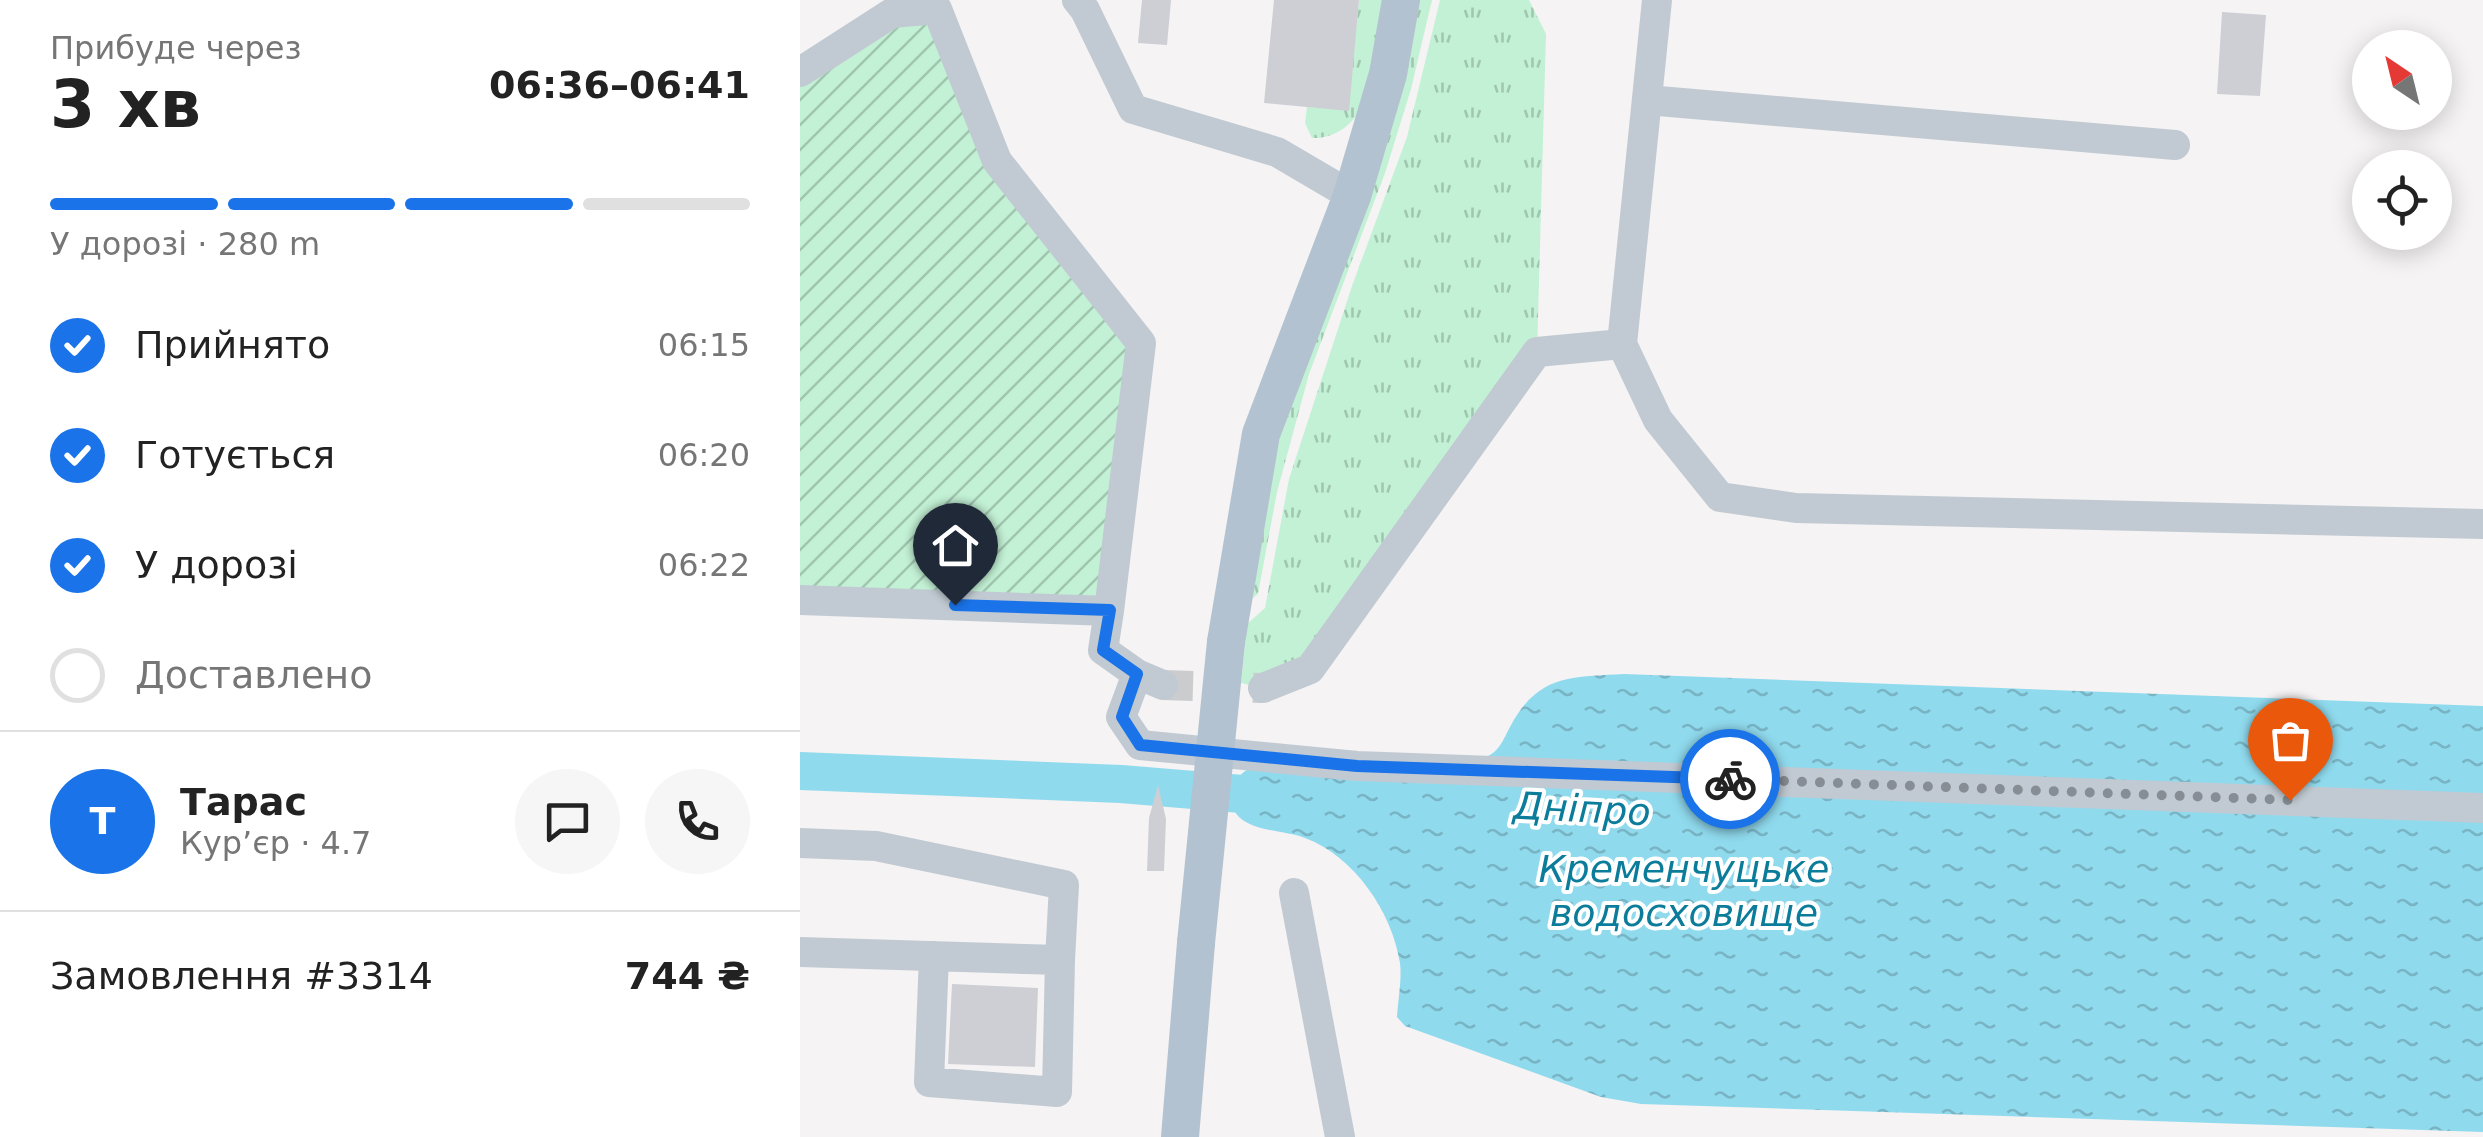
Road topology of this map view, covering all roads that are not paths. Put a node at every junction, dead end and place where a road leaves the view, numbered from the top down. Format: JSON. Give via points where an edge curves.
{"nodes":[{"id":1,"x":1077,"y":0,"type":"edge"},
{"id":2,"x":1401,"y":0,"type":"edge"},
{"id":3,"x":1657,"y":0,"type":"edge"},
{"id":4,"x":939,"y":4,"type":"edge"},
{"id":5,"x":800,"y":72,"type":"edge"},
{"id":6,"x":1647,"y":100,"type":"junction"},
{"id":7,"x":2174,"y":145,"type":"dead end"},
{"id":8,"x":1352,"y":196,"type":"junction"},
{"id":9,"x":1622,"y":344,"type":"junction"},
{"id":10,"x":2483,"y":524,"type":"edge"},
{"id":11,"x":800,"y":600,"type":"edge"},
{"id":12,"x":1110,"y":610,"type":"junction"},
{"id":13,"x":1263,"y":688,"type":"tunnel mouth"},
{"id":14,"x":2483,"y":808,"type":"edge"},
{"id":15,"x":800,"y":843,"type":"edge"},
{"id":16,"x":1294,"y":893,"type":"dead end"},
{"id":17,"x":800,"y":952,"type":"edge"},
{"id":18,"x":934,"y":956,"type":"junction"},
{"id":19,"x":1060,"y":960,"type":"junction"},
{"id":20,"x":1180,"y":1137,"type":"edge"},
{"id":21,"x":1340,"y":1137,"type":"edge"}],
"edges":[{"from":1,"to":8,"type":"lane","via":[[1133,109],[1277,152]]},
{"from":2,"to":8,"type":"main road","via":[[1388,74]]},
{"from":3,"to":6,"type":"lane"},
{"from":4,"to":5,"type":"lane","via":[[892,14]]},
{"from":4,"to":12,"type":"lane","via":[[998,162],[1140,343]]},
{"from":6,"to":7,"type":"lane"},
{"from":6,"to":9,"type":"lane"},
{"from":8,"to":20,"type":"main road","bridge":true,"via":[[1261,434],[1226,642]]},
{"from":9,"to":10,"type":"lane","via":[[1658,420],[1720,497],[1796,508]]},
{"from":9,"to":13,"type":"lane","via":[[1537,352],[1310,669]]},
{"from":11,"to":12,"type":"lane"},
{"from":12,"to":14,"type":"lane","via":[[1103,650],[1150,679],[1122,717],[1140,745],[1357,766]]},
{"from":15,"to":19,"type":"lane","via":[[876,846],[1064,885]]},
{"from":16,"to":21,"type":"lane"},
{"from":17,"to":18,"type":"lane"},
{"from":18,"to":19,"type":"lane"},
{"from":18,"to":19,"type":"lane","via":[[929,1082],[1057,1092]]}]}
